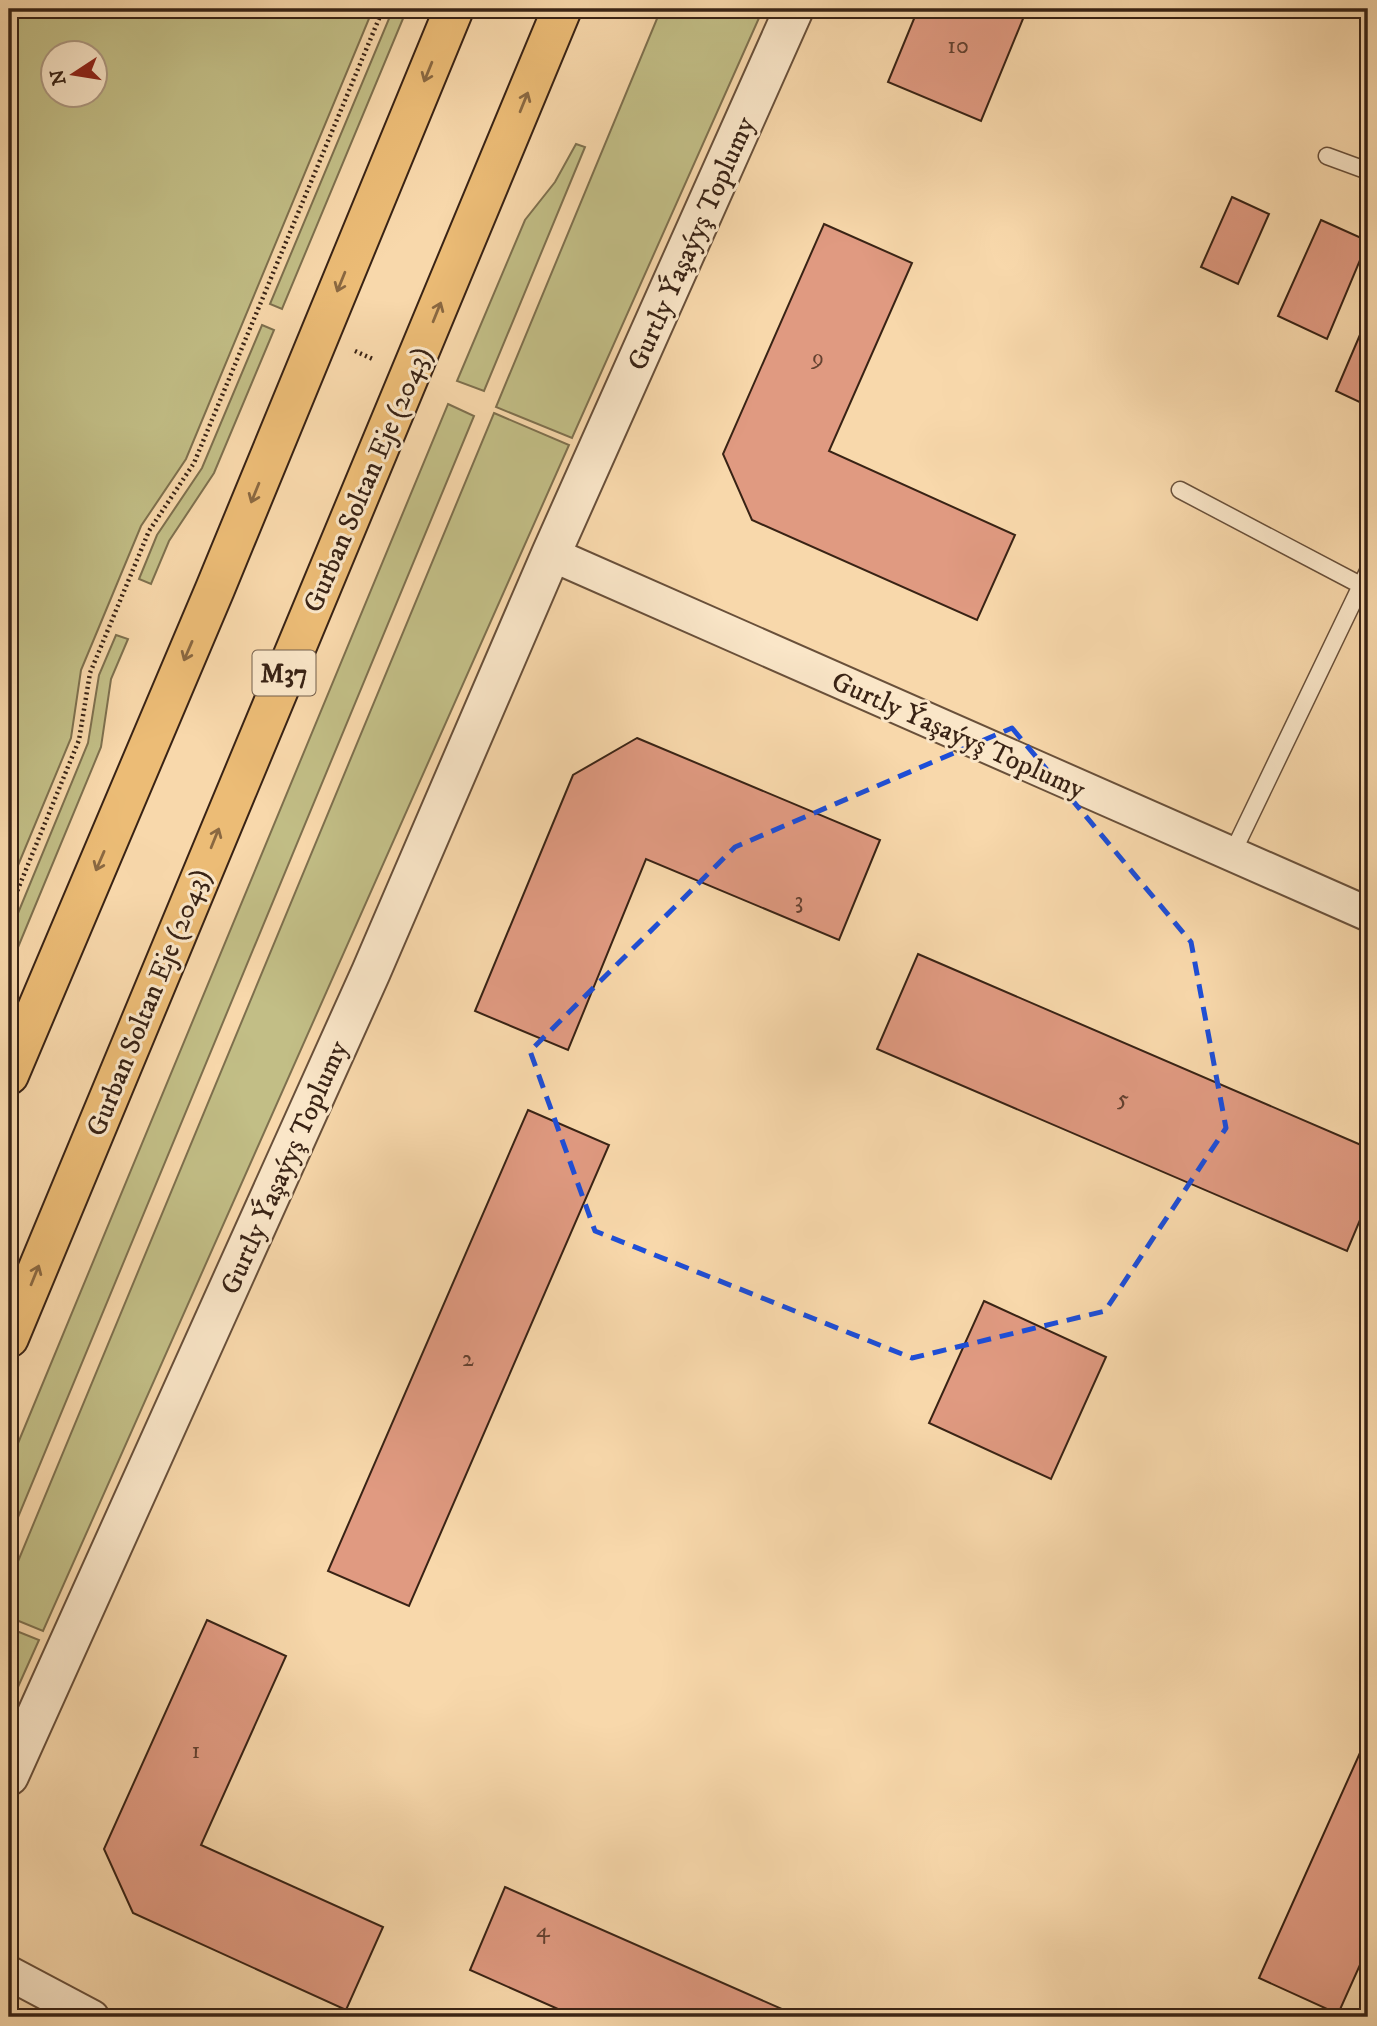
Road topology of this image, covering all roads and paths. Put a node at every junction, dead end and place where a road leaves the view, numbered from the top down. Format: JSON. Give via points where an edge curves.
{"nodes":[{"id":1,"x":383,"y":9,"type":"edge"},
{"id":2,"x":454,"y":9,"type":"edge"},
{"id":3,"x":562,"y":9,"type":"edge"},
{"id":4,"x":794,"y":9,"type":"edge"},
{"id":5,"x":1327,"y":156,"type":"dead end"},
{"id":6,"x":1368,"y":172,"type":"edge"},
{"id":7,"x":355,"y":351,"type":"dead end"},
{"id":8,"x":375,"y":360,"type":"dead end"},
{"id":9,"x":1180,"y":489,"type":"dead end"},
{"id":10,"x":551,"y":554,"type":"junction"},
{"id":11,"x":1366,"y":582,"type":"edge"},
{"id":12,"x":1232,"y":854,"type":"junction"},
{"id":13,"x":9,"y":911,"type":"edge"},
{"id":14,"x":1368,"y":914,"type":"edge"},
{"id":15,"x":9,"y":1075,"type":"edge"},
{"id":16,"x":9,"y":1338,"type":"edge"},
{"id":17,"x":9,"y":1776,"type":"edge"},
{"id":18,"x":9,"y":1973,"type":"edge"},
{"id":19,"x":92,"y":2017,"type":"edge"}],
"edges":[{"from":1,"to":13,"type":"path","via":[[194,463],[149,531],[133,569],[90,673],[79,740]]},
{"from":2,"to":15,"type":"highway","one_way":true},
{"from":16,"to":3,"type":"highway","name":"Gurban Soltan Eje (2043)","number":"M37","one_way":true},
{"from":4,"to":10,"type":"street","name":"Gurtly Ýaşaýyş Toplumy"},
{"from":5,"to":6,"type":"lane"},
{"from":7,"to":8,"type":"path"},
{"from":9,"to":11,"type":"lane"},
{"from":10,"to":12,"type":"street","name":"Gurtly Ýaşaýyş Toplumy"},
{"from":10,"to":17,"type":"street","name":"Gurtly Ýaşaýyş Toplumy","via":[[371,972]]},
{"from":11,"to":12,"type":"lane"},
{"from":12,"to":14,"type":"street","name":"Gurtly Ýaşaýyş Toplumy"},
{"from":18,"to":19,"type":"street"}]}
